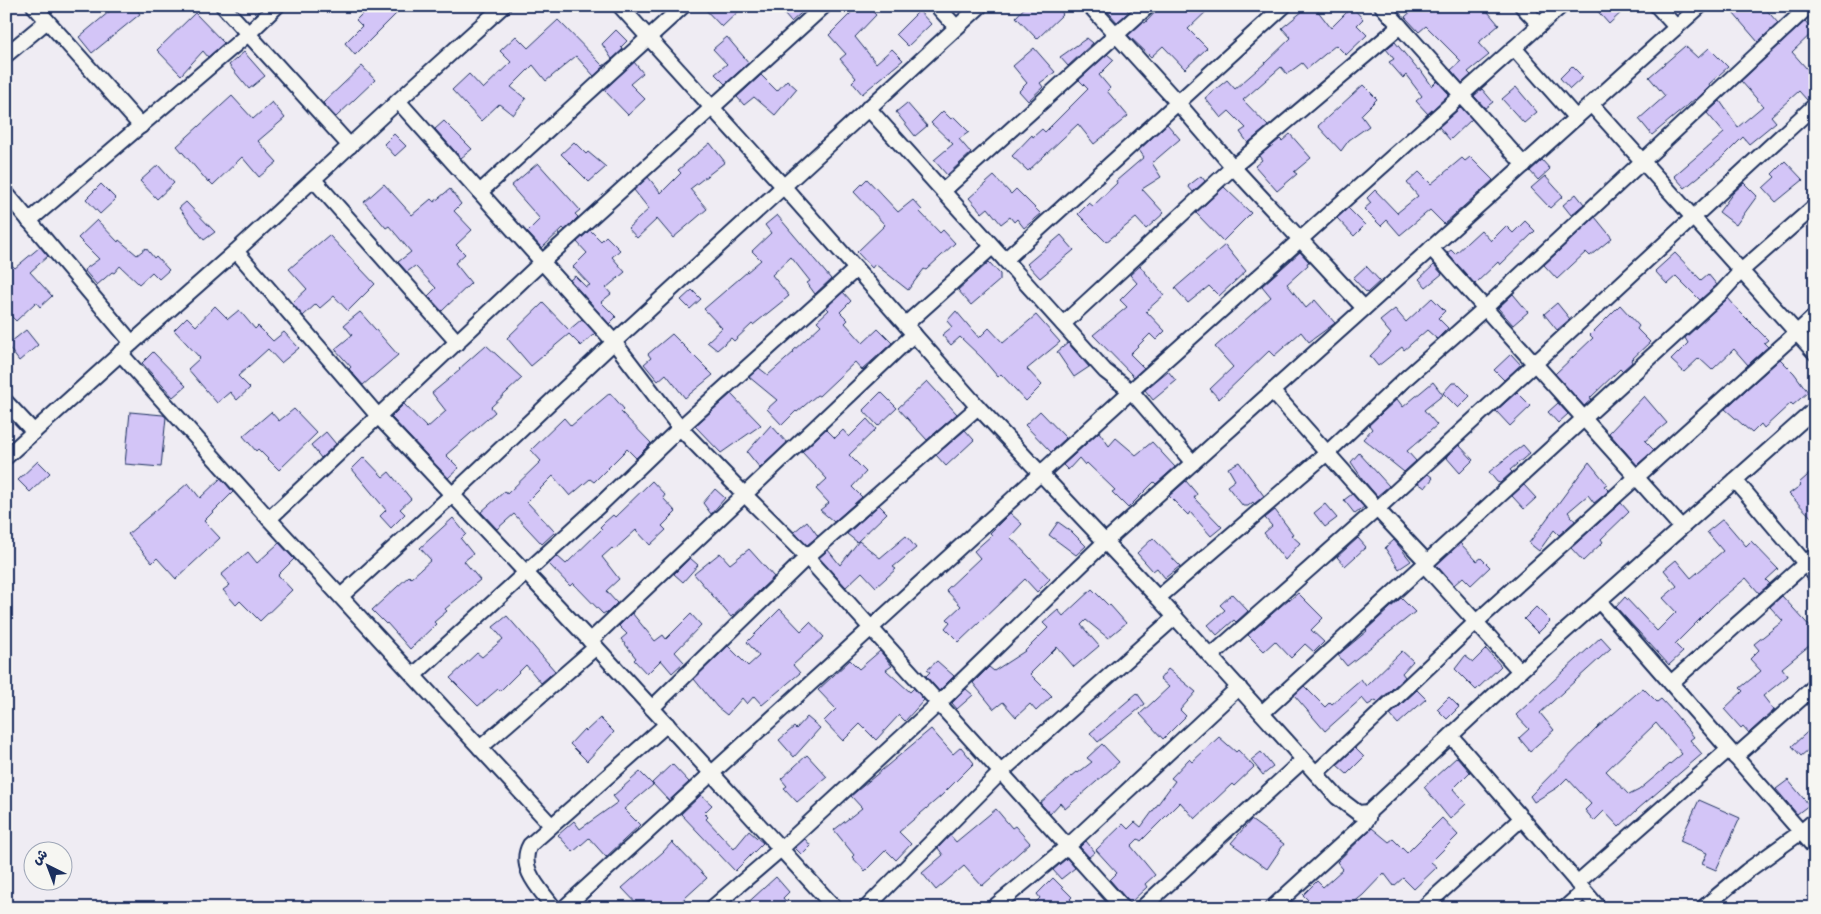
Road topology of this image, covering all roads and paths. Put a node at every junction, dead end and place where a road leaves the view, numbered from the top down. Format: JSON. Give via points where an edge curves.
{"nodes":[{"id":1,"x":34,"y":6,"type":"edge"},
{"id":2,"x":223,"y":6,"type":"edge"},
{"id":3,"x":277,"y":6,"type":"edge"},
{"id":4,"x":503,"y":6,"type":"edge"},
{"id":5,"x":620,"y":6,"type":"edge"},
{"id":6,"x":683,"y":6,"type":"edge"},
{"id":7,"x":824,"y":6,"type":"edge"},
{"id":8,"x":937,"y":6,"type":"edge"},
{"id":9,"x":980,"y":6,"type":"edge"},
{"id":10,"x":1090,"y":6,"type":"edge"},
{"id":11,"x":1148,"y":6,"type":"edge"},
{"id":12,"x":1284,"y":6,"type":"edge"},
{"id":13,"x":1382,"y":6,"type":"edge"},
{"id":14,"x":1522,"y":6,"type":"edge"},
{"id":15,"x":1561,"y":6,"type":"edge"},
{"id":16,"x":1657,"y":6,"type":"edge"},
{"id":17,"x":1700,"y":6,"type":"edge"},
{"id":18,"x":1812,"y":7,"type":"edge"},
{"id":19,"x":46,"y":21,"type":"junction"},
{"id":20,"x":1540,"y":25,"type":"junction"},
{"id":21,"x":1400,"y":26,"type":"junction"},
{"id":22,"x":956,"y":27,"type":"junction"},
{"id":23,"x":1676,"y":28,"type":"junction"},
{"id":24,"x":248,"y":34,"type":"junction"},
{"id":25,"x":1116,"y":36,"type":"junction"},
{"id":26,"x":648,"y":38,"type":"junction"},
{"id":27,"x":1514,"y":48,"type":"junction"},
{"id":28,"x":6,"y":55,"type":"edge"},
{"id":29,"x":1462,"y":96,"type":"junction"},
{"id":30,"x":398,"y":101,"type":"junction"},
{"id":31,"x":1178,"y":103,"type":"junction"},
{"id":32,"x":1591,"y":104,"type":"junction"},
{"id":33,"x":1815,"y":105,"type":"edge"},
{"id":34,"x":712,"y":108,"type":"junction"},
{"id":35,"x":868,"y":108,"type":"junction"},
{"id":36,"x":1576,"y":118,"type":"junction"},
{"id":37,"x":141,"y":126,"type":"junction"},
{"id":38,"x":350,"y":146,"type":"junction"},
{"id":39,"x":1642,"y":162,"type":"junction"},
{"id":40,"x":1524,"y":164,"type":"junction"},
{"id":41,"x":1233,"y":167,"type":"junction"},
{"id":42,"x":314,"y":180,"type":"junction"},
{"id":43,"x":784,"y":187,"type":"junction"},
{"id":44,"x":480,"y":192,"type":"junction"},
{"id":45,"x":943,"y":192,"type":"junction"},
{"id":46,"x":6,"y":193,"type":"edge"},
{"id":47,"x":1815,"y":206,"type":"edge"},
{"id":48,"x":1693,"y":216,"type":"junction"},
{"id":49,"x":29,"y":221,"type":"junction"},
{"id":50,"x":1301,"y":239,"type":"junction"},
{"id":51,"x":992,"y":247,"type":"junction"},
{"id":52,"x":1431,"y":248,"type":"junction"},
{"id":53,"x":236,"y":251,"type":"junction"},
{"id":54,"x":1005,"y":260,"type":"junction"},
{"id":55,"x":542,"y":262,"type":"junction"},
{"id":56,"x":856,"y":269,"type":"junction"},
{"id":57,"x":1741,"y":271,"type":"junction"},
{"id":58,"x":1364,"y":308,"type":"junction"},
{"id":59,"x":1484,"y":309,"type":"junction"},
{"id":60,"x":1815,"y":316,"type":"edge"},
{"id":61,"x":1063,"y":324,"type":"junction"},
{"id":62,"x":910,"y":330,"type":"junction"},
{"id":63,"x":1795,"y":333,"type":"junction"},
{"id":64,"x":614,"y":342,"type":"junction"},
{"id":65,"x":132,"y":343,"type":"junction"},
{"id":66,"x":458,"y":343,"type":"junction"},
{"id":67,"x":120,"y":353,"type":"junction"},
{"id":68,"x":1815,"y":353,"type":"edge"},
{"id":69,"x":1535,"y":364,"type":"junction"},
{"id":70,"x":1131,"y":391,"type":"junction"},
{"id":71,"x":1272,"y":391,"type":"junction"},
{"id":72,"x":6,"y":402,"type":"edge"},
{"id":73,"x":978,"y":407,"type":"junction"},
{"id":74,"x":1815,"y":409,"type":"edge"},
{"id":75,"x":378,"y":416,"type":"junction"},
{"id":76,"x":1584,"y":418,"type":"junction"},
{"id":77,"x":680,"y":428,"type":"junction"},
{"id":78,"x":34,"y":432,"type":"junction"},
{"id":79,"x":1327,"y":453,"type":"junction"},
{"id":80,"x":6,"y":457,"type":"edge"},
{"id":81,"x":1193,"y":463,"type":"junction"},
{"id":82,"x":1040,"y":473,"type":"junction"},
{"id":83,"x":1636,"y":478,"type":"junction"},
{"id":84,"x":1735,"y":480,"type":"junction"},
{"id":85,"x":452,"y":495,"type":"junction"},
{"id":86,"x":745,"y":495,"type":"junction"},
{"id":87,"x":1377,"y":509,"type":"junction"},
{"id":88,"x":269,"y":519,"type":"junction"},
{"id":89,"x":1681,"y":527,"type":"junction"},
{"id":90,"x":1106,"y":542,"type":"junction"},
{"id":91,"x":807,"y":557,"type":"junction"},
{"id":92,"x":1810,"y":559,"type":"edge"},
{"id":93,"x":1426,"y":561,"type":"junction"},
{"id":94,"x":525,"y":572,"type":"junction"},
{"id":95,"x":1815,"y":575,"type":"edge"},
{"id":96,"x":341,"y":596,"type":"junction"},
{"id":97,"x":1158,"y":598,"type":"junction"},
{"id":98,"x":1599,"y":601,"type":"junction"},
{"id":99,"x":1175,"y":617,"type":"junction"},
{"id":100,"x":1475,"y":623,"type":"junction"},
{"id":101,"x":872,"y":628,"type":"junction"},
{"id":102,"x":593,"y":644,"type":"junction"},
{"id":103,"x":1211,"y":656,"type":"junction"},
{"id":104,"x":1520,"y":671,"type":"junction"},
{"id":105,"x":414,"y":675,"type":"junction"},
{"id":106,"x":1671,"y":683,"type":"junction"},
{"id":107,"x":1815,"y":686,"type":"edge"},
{"id":108,"x":1239,"y":687,"type":"junction"},
{"id":109,"x":939,"y":703,"type":"junction"},
{"id":110,"x":652,"y":708,"type":"junction"},
{"id":111,"x":1262,"y":713,"type":"junction"},
{"id":112,"x":667,"y":724,"type":"junction"},
{"id":113,"x":1451,"y":736,"type":"junction"},
{"id":114,"x":480,"y":748,"type":"junction"},
{"id":115,"x":1732,"y":753,"type":"junction"},
{"id":116,"x":1303,"y":760,"type":"junction"},
{"id":117,"x":1001,"y":772,"type":"junction"},
{"id":118,"x":1316,"y":773,"type":"junction"},
{"id":119,"x":712,"y":774,"type":"junction"},
{"id":120,"x":1369,"y":812,"type":"junction"},
{"id":121,"x":1522,"y":818,"type":"junction"},
{"id":122,"x":1815,"y":820,"type":"edge"},
{"id":123,"x":551,"y":825,"type":"junction"},
{"id":124,"x":1801,"y":832,"type":"junction"},
{"id":125,"x":1068,"y":846,"type":"junction"},
{"id":126,"x":782,"y":848,"type":"junction"},
{"id":127,"x":1815,"y":848,"type":"edge"},
{"id":128,"x":1580,"y":887,"type":"junction"},
{"id":129,"x":554,"y":908,"type":"edge"},
{"id":130,"x":564,"y":908,"type":"edge"},
{"id":131,"x":712,"y":908,"type":"edge"},
{"id":132,"x":835,"y":908,"type":"edge"},
{"id":133,"x":866,"y":908,"type":"edge"},
{"id":134,"x":994,"y":908,"type":"edge"},
{"id":135,"x":1123,"y":908,"type":"edge"},
{"id":136,"x":1142,"y":908,"type":"edge"},
{"id":137,"x":1272,"y":908,"type":"edge"},
{"id":138,"x":1422,"y":908,"type":"edge"},
{"id":139,"x":1565,"y":908,"type":"edge"},
{"id":140,"x":1599,"y":908,"type":"edge"},
{"id":141,"x":1704,"y":908,"type":"edge"}],
"edges":[{"from":1,"to":19,"type":"street"},
{"from":2,"to":24,"type":"street"},
{"from":3,"to":24,"type":"street"},
{"from":4,"to":30,"type":"street"},
{"from":5,"to":26,"type":"street"},
{"from":6,"to":26,"type":"street"},
{"from":7,"to":34,"type":"street"},
{"from":8,"to":22,"type":"street"},
{"from":9,"to":22,"type":"street"},
{"from":10,"to":25,"type":"street"},
{"from":11,"to":25,"type":"street"},
{"from":12,"to":31,"type":"street"},
{"from":13,"to":21,"type":"street"},
{"from":14,"to":20,"type":"street"},
{"from":15,"to":20,"type":"street"},
{"from":16,"to":23,"type":"street"},
{"from":17,"to":23,"type":"street"},
{"from":18,"to":39,"type":"street"},
{"from":19,"to":28,"type":"street"},
{"from":19,"to":37,"type":"street"},
{"from":20,"to":27,"type":"street"},
{"from":21,"to":29,"type":"street"},
{"from":21,"to":41,"type":"street"},
{"from":22,"to":35,"type":"street"},
{"from":23,"to":32,"type":"street"},
{"from":24,"to":37,"type":"street"},
{"from":24,"to":38,"type":"street"},
{"from":25,"to":31,"type":"street"},
{"from":25,"to":45,"type":"street"},
{"from":26,"to":34,"type":"street"},
{"from":26,"to":44,"type":"street"},
{"from":27,"to":29,"type":"street"},
{"from":27,"to":36,"type":"street"},
{"from":29,"to":40,"type":"street"},
{"from":29,"to":50,"type":"street"},
{"from":30,"to":38,"type":"street"},
{"from":30,"to":44,"type":"street"},
{"from":31,"to":41,"type":"street"},
{"from":31,"to":54,"type":"street"},
{"from":32,"to":36,"type":"street"},
{"from":32,"to":39,"type":"street"},
{"from":33,"to":48,"type":"street"},
{"from":34,"to":43,"type":"street"},
{"from":34,"to":55,"type":"street"},
{"from":35,"to":43,"type":"street"},
{"from":35,"to":45,"type":"street"},
{"from":36,"to":40,"type":"street"},
{"from":37,"to":49,"type":"street"},
{"from":38,"to":42,"type":"street"},
{"from":39,"to":48,"type":"street"},
{"from":39,"to":59,"type":"street"},
{"from":40,"to":52,"type":"street"},
{"from":41,"to":50,"type":"street"},
{"from":41,"to":61,"type":"street"},
{"from":42,"to":53,"type":"street"},
{"from":42,"to":66,"type":"street"},
{"from":43,"to":56,"type":"street"},
{"from":43,"to":64,"type":"street"},
{"from":44,"to":55,"type":"street"},
{"from":45,"to":51,"type":"street"},
{"from":46,"to":49,"type":"street"},
{"from":47,"to":57,"type":"street"},
{"from":48,"to":57,"type":"street"},
{"from":48,"to":69,"type":"street"},
{"from":49,"to":65,"type":"street"},
{"from":50,"to":58,"type":"street"},
{"from":50,"to":70,"type":"street"},
{"from":51,"to":54,"type":"street"},
{"from":51,"to":62,"type":"street"},
{"from":52,"to":58,"type":"street"},
{"from":52,"to":59,"type":"street"},
{"from":53,"to":65,"type":"street"},
{"from":53,"to":75,"type":"street"},
{"from":54,"to":61,"type":"street"},
{"from":55,"to":64,"type":"street"},
{"from":55,"to":66,"type":"street"},
{"from":56,"to":62,"type":"street"},
{"from":56,"to":77,"type":"street"},
{"from":57,"to":63,"type":"street"},
{"from":57,"to":76,"type":"street"},
{"from":58,"to":71,"type":"street"},
{"from":59,"to":69,"type":"street"},
{"from":59,"to":79,"type":"street"},
{"from":60,"to":63,"type":"street"},
{"from":61,"to":70,"type":"street","via":[[1105,371]]},
{"from":62,"to":73,"type":"street"},
{"from":62,"to":86,"type":"street"},
{"from":63,"to":68,"type":"street"},
{"from":63,"to":83,"type":"street"},
{"from":64,"to":77,"type":"street"},
{"from":64,"to":85,"type":"street"},
{"from":65,"to":67,"type":"street"},
{"from":66,"to":75,"type":"street"},
{"from":67,"to":78,"type":"street"},
{"from":67,"to":88,"type":"street"},
{"from":69,"to":76,"type":"street"},
{"from":69,"to":87,"type":"street"},
{"from":70,"to":81,"type":"street"},
{"from":70,"to":82,"type":"street"},
{"from":71,"to":79,"type":"street"},
{"from":71,"to":81,"type":"street"},
{"from":72,"to":78,"type":"street"},
{"from":73,"to":82,"type":"street"},
{"from":73,"to":91,"type":"street"},
{"from":74,"to":84,"type":"street"},
{"from":75,"to":85,"type":"street"},
{"from":75,"to":88,"type":"street"},
{"from":76,"to":83,"type":"street"},
{"from":76,"to":93,"type":"street"},
{"from":77,"to":86,"type":"street"},
{"from":77,"to":94,"type":"street"},
{"from":78,"to":80,"type":"street"},
{"from":79,"to":87,"type":"street"},
{"from":79,"to":97,"type":"street"},
{"from":81,"to":90,"type":"street"},
{"from":82,"to":90,"type":"street"},
{"from":82,"to":101,"type":"street"},
{"from":83,"to":89,"type":"street"},
{"from":83,"to":100,"type":"street"},
{"from":84,"to":89,"type":"street"},
{"from":84,"to":92,"type":"street"},
{"from":85,"to":94,"type":"street"},
{"from":85,"to":96,"type":"street"},
{"from":86,"to":91,"type":"street"},
{"from":86,"to":102,"type":"street"},
{"from":87,"to":93,"type":"street"},
{"from":87,"to":103,"type":"street"},
{"from":88,"to":96,"type":"street"},
{"from":89,"to":98,"type":"street"},
{"from":90,"to":97,"type":"street"},
{"from":90,"to":109,"type":"street"},
{"from":91,"to":101,"type":"street"},
{"from":91,"to":110,"type":"street"},
{"from":92,"to":95,"type":"street"},
{"from":92,"to":106,"type":"street"},
{"from":93,"to":100,"type":"street","via":[[1428,569]]},
{"from":93,"to":111,"type":"street"},
{"from":94,"to":102,"type":"street"},
{"from":94,"to":105,"type":"street"},
{"from":96,"to":105,"type":"street"},
{"from":97,"to":99,"type":"street"},
{"from":98,"to":104,"type":"street"},
{"from":98,"to":106,"type":"street"},
{"from":99,"to":103,"type":"street"},
{"from":99,"to":117,"type":"street"},
{"from":100,"to":104,"type":"street"},
{"from":100,"to":118,"type":"street"},
{"from":101,"to":109,"type":"street"},
{"from":101,"to":119,"type":"street"},
{"from":102,"to":110,"type":"street"},
{"from":102,"to":114,"type":"street"},
{"from":103,"to":108,"type":"street"},
{"from":104,"to":113,"type":"street"},
{"from":105,"to":114,"type":"street"},
{"from":106,"to":115,"type":"street"},
{"from":107,"to":115,"type":"street"},
{"from":108,"to":111,"type":"street"},
{"from":108,"to":125,"type":"street"},
{"from":109,"to":117,"type":"street"},
{"from":109,"to":126,"type":"street"},
{"from":110,"to":112,"type":"street"},
{"from":111,"to":116,"type":"street"},
{"from":112,"to":119,"type":"street"},
{"from":112,"to":123,"type":"street"},
{"from":113,"to":120,"type":"street"},
{"from":113,"to":121,"type":"street"},
{"from":114,"to":123,"type":"street"},
{"from":115,"to":124,"type":"street"},
{"from":115,"to":128,"type":"street"},
{"from":116,"to":118,"type":"street"},
{"from":116,"to":136,"type":"street"},
{"from":117,"to":125,"type":"street"},
{"from":117,"to":133,"type":"street"},
{"from":118,"to":120,"type":"street","via":[[1352,810]]},
{"from":119,"to":126,"type":"street"},
{"from":119,"to":130,"type":"street"},
{"from":120,"to":137,"type":"street","via":[[1364,824]]},
{"from":121,"to":128,"type":"street"},
{"from":121,"to":138,"type":"street"},
{"from":122,"to":124,"type":"street"},
{"from":123,"to":129,"type":"street","via":[[530,845],[525,861],[528,871]]},
{"from":124,"to":127,"type":"street"},
{"from":124,"to":141,"type":"street","via":[[1747,871]]},
{"from":125,"to":134,"type":"street"},
{"from":125,"to":135,"type":"street"},
{"from":126,"to":131,"type":"street"},
{"from":126,"to":132,"type":"street"},
{"from":128,"to":139,"type":"street"},
{"from":128,"to":140,"type":"street"}]}
